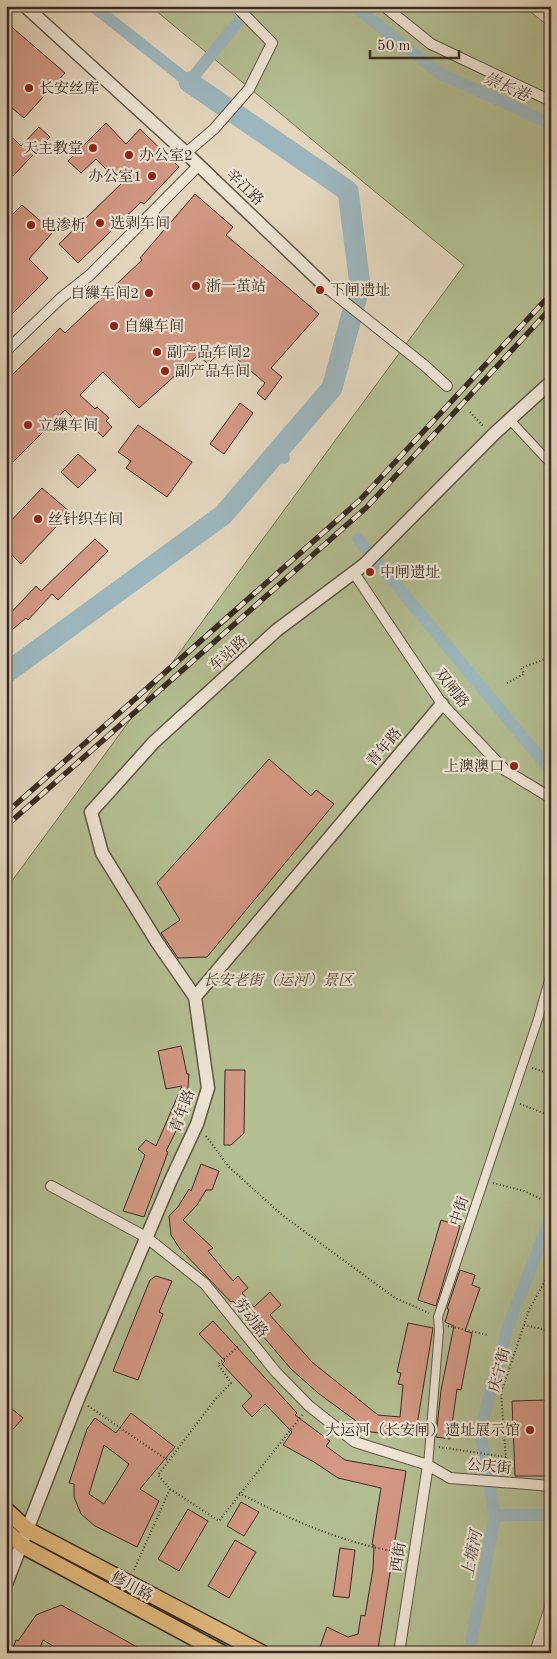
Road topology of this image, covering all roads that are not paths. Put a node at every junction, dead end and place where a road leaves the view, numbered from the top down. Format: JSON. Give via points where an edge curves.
{"nodes":[{"id":1,"x":25,"y":6,"type":"edge"},
{"id":2,"x":236,"y":6,"type":"edge"},
{"id":3,"x":384,"y":6,"type":"edge"},
{"id":4,"x":551,"y":101,"type":"edge"},
{"id":5,"x":186,"y":153,"type":"junction"},
{"id":6,"x":198,"y":165,"type":"junction"},
{"id":7,"x":327,"y":288,"type":"joint"},
{"id":8,"x":6,"y":350,"type":"edge"},
{"id":9,"x":551,"y":382,"type":"edge"},
{"id":10,"x":447,"y":386,"type":"dead end"},
{"id":11,"x":510,"y":420,"type":"junction"},
{"id":12,"x":551,"y":464,"type":"edge"},
{"id":13,"x":354,"y":573,"type":"junction"},
{"id":14,"x":442,"y":704,"type":"junction"},
{"id":15,"x":551,"y":798,"type":"edge"},
{"id":16,"x":551,"y":973,"type":"edge"},
{"id":17,"x":195,"y":997,"type":"junction"},
{"id":18,"x":51,"y":1186,"type":"dead end"},
{"id":19,"x":146,"y":1237,"type":"junction"},
{"id":20,"x":428,"y":1465,"type":"junction"},
{"id":21,"x":551,"y":1486,"type":"edge"},
{"id":22,"x":6,"y":1510,"type":"edge"},
{"id":23,"x":28,"y":1530,"type":"junction"},
{"id":24,"x":6,"y":1531,"type":"edge"},
{"id":25,"x":22,"y":1546,"type":"junction"},
{"id":26,"x":6,"y":1584,"type":"edge"},
{"id":27,"x":222,"y":1653,"type":"edge"},
{"id":28,"x":262,"y":1653,"type":"edge"},
{"id":29,"x":399,"y":1653,"type":"edge"}],
"edges":[{"from":1,"to":5,"type":"street","name":"辛江路"},
{"from":2,"to":5,"type":"street","via":[[272,43],[249,89],[214,129]]},
{"from":3,"to":4,"type":"street","via":[[431,44]]},
{"from":5,"to":6,"type":"street","name":"辛江路"},
{"from":6,"to":7,"type":"street","name":"辛江路"},
{"from":6,"to":8,"type":"street","via":[[90,276],[61,298]]},
{"from":7,"to":10,"type":"street","name":"辛江路"},
{"from":9,"to":11,"type":"street","name":"车站路"},
{"from":11,"to":12,"type":"street"},
{"from":11,"to":13,"type":"street","name":"车站路"},
{"from":13,"to":14,"type":"street","name":"双闸路"},
{"from":13,"to":17,"type":"street","name":"车站路","via":[[277,630],[161,736],[91,812],[102,853]]},
{"from":14,"to":15,"type":"street","name":"双闸路","via":[[505,770]]},
{"from":14,"to":17,"type":"street","name":"青年路"},
{"from":16,"to":20,"type":"street","name":"中街","via":[[438,1321]]},
{"from":17,"to":19,"type":"street","name":"青年路","via":[[208,1088],[197,1124]]},
{"from":18,"to":19,"type":"street","name":"劳动路"},
{"from":19,"to":20,"type":"street","name":"劳动路","via":[[205,1284],[309,1406],[355,1442]]},
{"from":19,"to":23,"type":"street","name":"青年路","via":[[78,1399]]},
{"from":20,"to":21,"type":"street","name":"公庆街","via":[[450,1478]]},
{"from":20,"to":29,"type":"street","name":"西街"},
{"from":22,"to":23,"type":"main road","name":"修川路"},
{"from":23,"to":25,"type":"street","name":"青年路"},
{"from":23,"to":28,"type":"main road","name":"修川路"},
{"from":24,"to":25,"type":"main road","name":"修川路"},
{"from":25,"to":26,"type":"street","name":"青年路"},
{"from":25,"to":27,"type":"main road","name":"修川路"}]}
